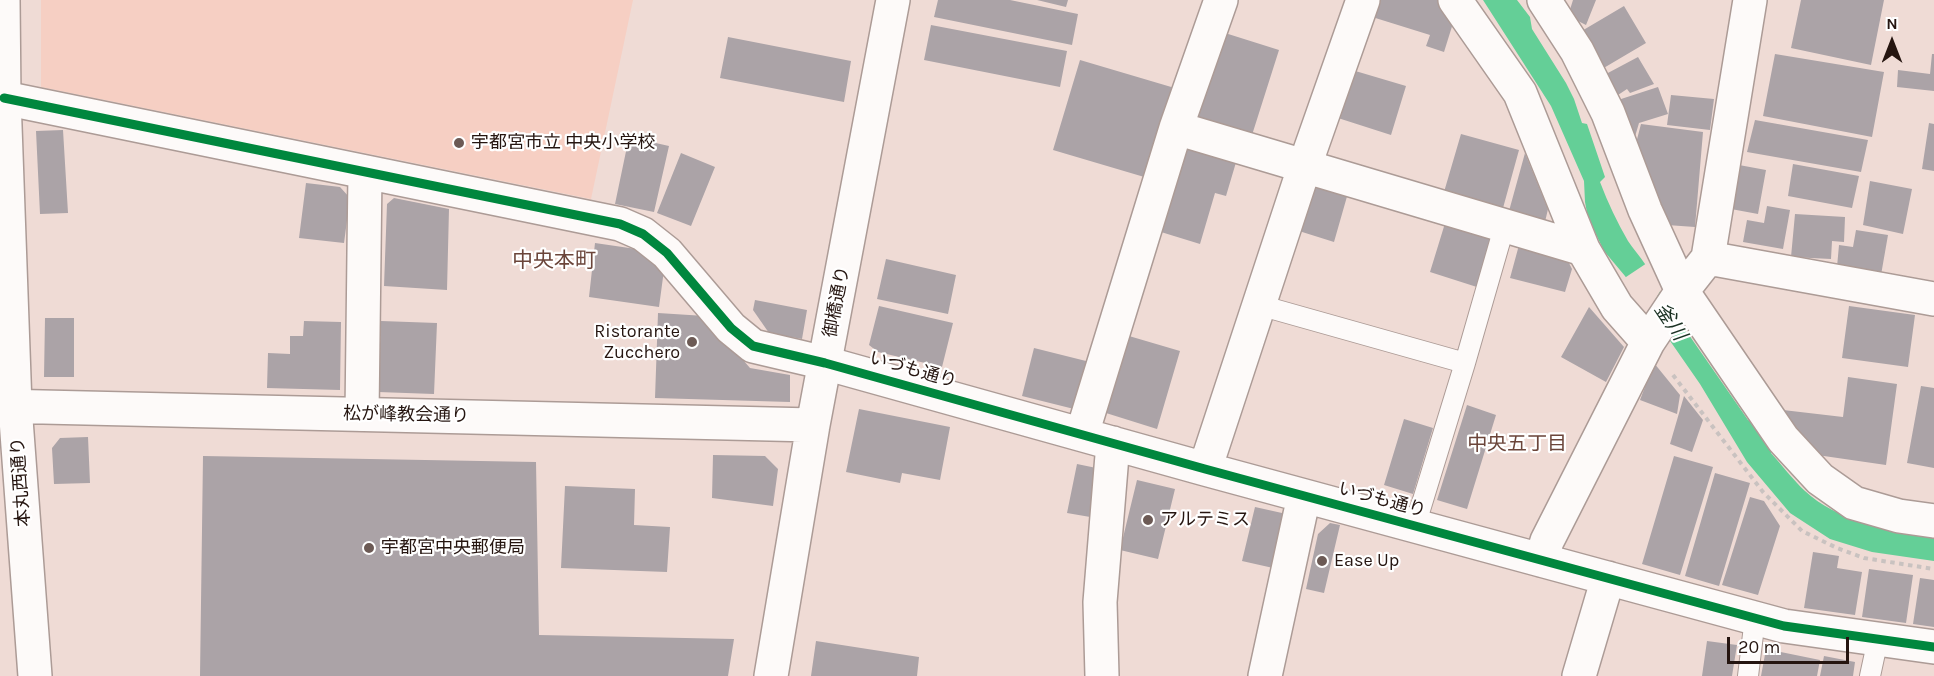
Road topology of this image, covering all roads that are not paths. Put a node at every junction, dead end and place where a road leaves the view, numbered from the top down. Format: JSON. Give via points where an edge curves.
{"nodes":[{"id":1,"x":3,"y":0,"type":"edge"},
{"id":2,"x":893,"y":0,"type":"edge"},
{"id":3,"x":1221,"y":0,"type":"edge"},
{"id":4,"x":1362,"y":0,"type":"edge"},
{"id":5,"x":1455,"y":0,"type":"edge"},
{"id":6,"x":1544,"y":0,"type":"edge"},
{"id":7,"x":1750,"y":0,"type":"edge"},
{"id":8,"x":4,"y":98,"type":"junction"},
{"id":9,"x":1176,"y":129,"type":"junction"},
{"id":10,"x":1305,"y":165,"type":"junction"},
{"id":11,"x":365,"y":172,"type":"junction"},
{"id":12,"x":1505,"y":224,"type":"junction"},
{"id":13,"x":1583,"y":249,"type":"junction"},
{"id":14,"x":1708,"y":258,"type":"junction"},
{"id":15,"x":1682,"y":291,"type":"junction"},
{"id":16,"x":1934,"y":299,"type":"edge"},
{"id":17,"x":1259,"y":305,"type":"junction"},
{"id":18,"x":1648,"y":342,"type":"junction"},
{"id":19,"x":825,"y":363,"type":"junction"},
{"id":20,"x":1466,"y":363,"type":"junction"},
{"id":21,"x":8,"y":406,"type":"edge"},
{"id":22,"x":362,"y":414,"type":"junction"},
{"id":23,"x":813,"y":425,"type":"junction"},
{"id":24,"x":1082,"y":434,"type":"junction"},
{"id":25,"x":1113,"y":443,"type":"junction"},
{"id":26,"x":1205,"y":469,"type":"junction"},
{"id":27,"x":1304,"y":496,"type":"junction"},
{"id":28,"x":1934,"y":521,"type":"edge"},
{"id":29,"x":1415,"y":526,"type":"junction"},
{"id":30,"x":1541,"y":560,"type":"junction"},
{"id":31,"x":1608,"y":578,"type":"junction"},
{"id":32,"x":1755,"y":618,"type":"junction"},
{"id":33,"x":1878,"y":639,"type":"junction"},
{"id":34,"x":1934,"y":647,"type":"edge"},
{"id":35,"x":34,"y":676,"type":"edge"},
{"id":36,"x":771,"y":676,"type":"edge"},
{"id":37,"x":1102,"y":676,"type":"edge"},
{"id":38,"x":1265,"y":676,"type":"edge"},
{"id":39,"x":1579,"y":676,"type":"edge"},
{"id":40,"x":1748,"y":676,"type":"edge"},
{"id":41,"x":1870,"y":676,"type":"edge"}],
"edges":[{"from":1,"to":8,"type":"street","name":"本丸西通り"},
{"from":2,"to":19,"type":"street","name":"御橋通り"},
{"from":3,"to":9,"type":"street"},
{"from":4,"to":10,"type":"street"},
{"from":5,"to":13,"type":"street","via":[[1520,93]]},
{"from":6,"to":15,"type":"street","via":[[1608,113],[1645,210]]},
{"from":7,"to":14,"type":"street"},
{"from":8,"to":11,"type":"street","name":"いづも通り"},
{"from":8,"to":21,"type":"street","name":"本丸西通り"},
{"from":9,"to":10,"type":"street"},
{"from":9,"to":24,"type":"street"},
{"from":10,"to":12,"type":"street"},
{"from":10,"to":17,"type":"street"},
{"from":11,"to":19,"type":"street","name":"いづも通り","via":[[620,224],[643,234],[668,253],[731,328],[753,346]]},
{"from":11,"to":22,"type":"street"},
{"from":12,"to":13,"type":"street"},
{"from":12,"to":20,"type":"lane"},
{"from":13,"to":18,"type":"street","via":[[1617,307]]},
{"from":14,"to":15,"type":"street"},
{"from":14,"to":16,"type":"street"},
{"from":15,"to":18,"type":"street"},
{"from":15,"to":28,"type":"street","via":[[1783,439],[1820,479],[1854,503]]},
{"from":17,"to":20,"type":"lane"},
{"from":17,"to":26,"type":"street"},
{"from":18,"to":30,"type":"street","via":[[1546,542]]},
{"from":19,"to":23,"type":"street","name":"御橋通り"},
{"from":19,"to":24,"type":"street","name":"いづも通り"},
{"from":20,"to":29,"type":"lane"},
{"from":21,"to":22,"type":"street","name":"松が峰教会通り"},
{"from":21,"to":35,"type":"street","name":"本丸西通り"},
{"from":22,"to":23,"type":"street","name":"松が峰教会通り"},
{"from":23,"to":36,"type":"street","name":"御橋通り"},
{"from":24,"to":25,"type":"street","name":"いづも通り"},
{"from":25,"to":26,"type":"street","name":"いづも通り"},
{"from":25,"to":37,"type":"street","via":[[1100,602]]},
{"from":26,"to":27,"type":"street","name":"いづも通り"},
{"from":27,"to":29,"type":"street","name":"いづも通り"},
{"from":27,"to":38,"type":"street"},
{"from":29,"to":30,"type":"street","name":"いづも通り"},
{"from":30,"to":31,"type":"street","name":"いづも通り"},
{"from":31,"to":32,"type":"street","name":"いづも通り"},
{"from":31,"to":39,"type":"street"},
{"from":32,"to":33,"type":"street","name":"いづも通り","via":[[1784,626]]},
{"from":32,"to":40,"type":"lane"},
{"from":33,"to":34,"type":"street","name":"いづも通り"},
{"from":33,"to":41,"type":"lane"}]}
